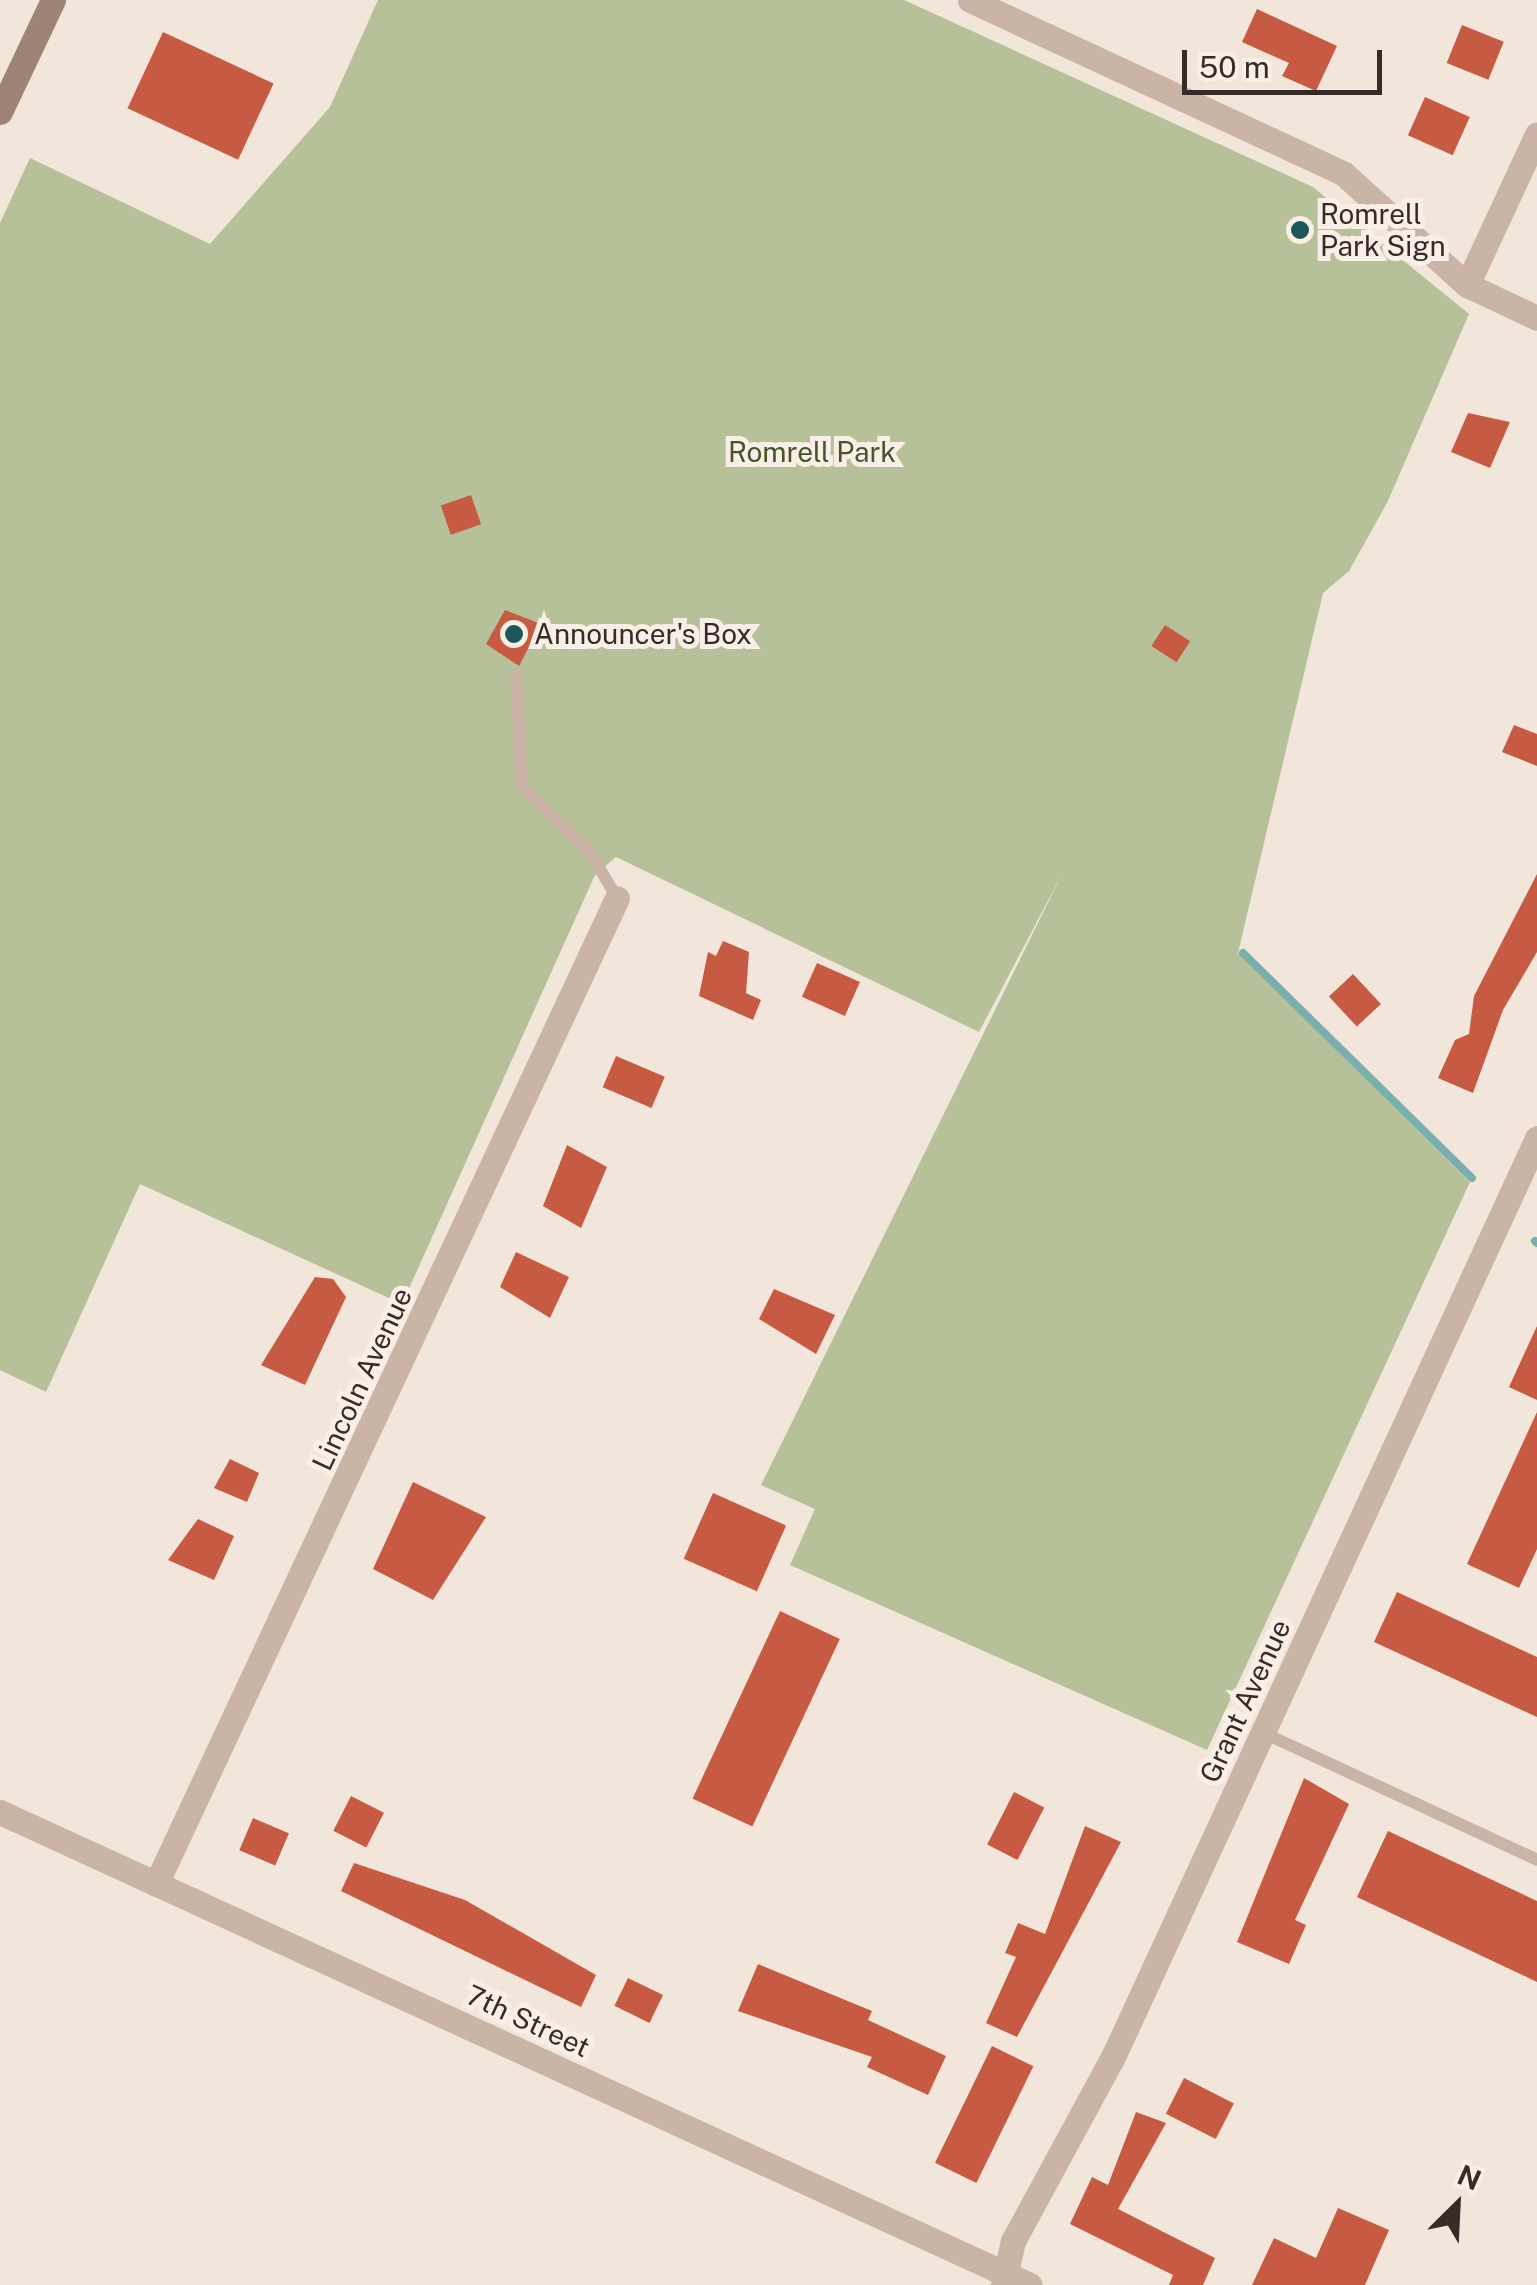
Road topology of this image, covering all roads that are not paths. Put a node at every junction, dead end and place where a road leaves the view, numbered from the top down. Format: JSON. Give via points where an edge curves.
{"nodes":[{"id":1,"x":53,"y":0,"type":"edge"},
{"id":2,"x":970,"y":0,"type":"edge"},
{"id":3,"x":0,"y":112,"type":"edge"},
{"id":4,"x":1537,"y":134,"type":"edge"},
{"id":5,"x":1467,"y":285,"type":"junction"},
{"id":6,"x":1537,"y":318,"type":"edge"},
{"id":7,"x":516,"y":675,"type":"dead end"},
{"id":8,"x":617,"y":898,"type":"joint"},
{"id":9,"x":1537,"y":1138,"type":"edge"},
{"id":10,"x":1264,"y":1733,"type":"junction"},
{"id":11,"x":0,"y":1812,"type":"edge"},
{"id":12,"x":1537,"y":1860,"type":"edge"},
{"id":13,"x":156,"y":1884,"type":"junction"},
{"id":14,"x":1014,"y":2282,"type":"edge"}],
"edges":[{"from":1,"to":3,"type":"main road"},
{"from":2,"to":5,"type":"street","via":[[1344,174]]},
{"from":4,"to":5,"type":"street"},
{"from":5,"to":6,"type":"street"},
{"from":7,"to":8,"type":"lane","via":[[522,786],[590,852]]},
{"from":8,"to":13,"type":"street","name":"Lincoln Avenue"},
{"from":9,"to":10,"type":"street","name":"Grant Avenue"},
{"from":10,"to":12,"type":"lane"},
{"from":10,"to":14,"type":"street","name":"Grant Avenue","via":[[1112,2057],[1012,2241]]},
{"from":11,"to":13,"type":"street","name":"7th Street"},
{"from":13,"to":14,"type":"street","name":"7th Street"}]}
